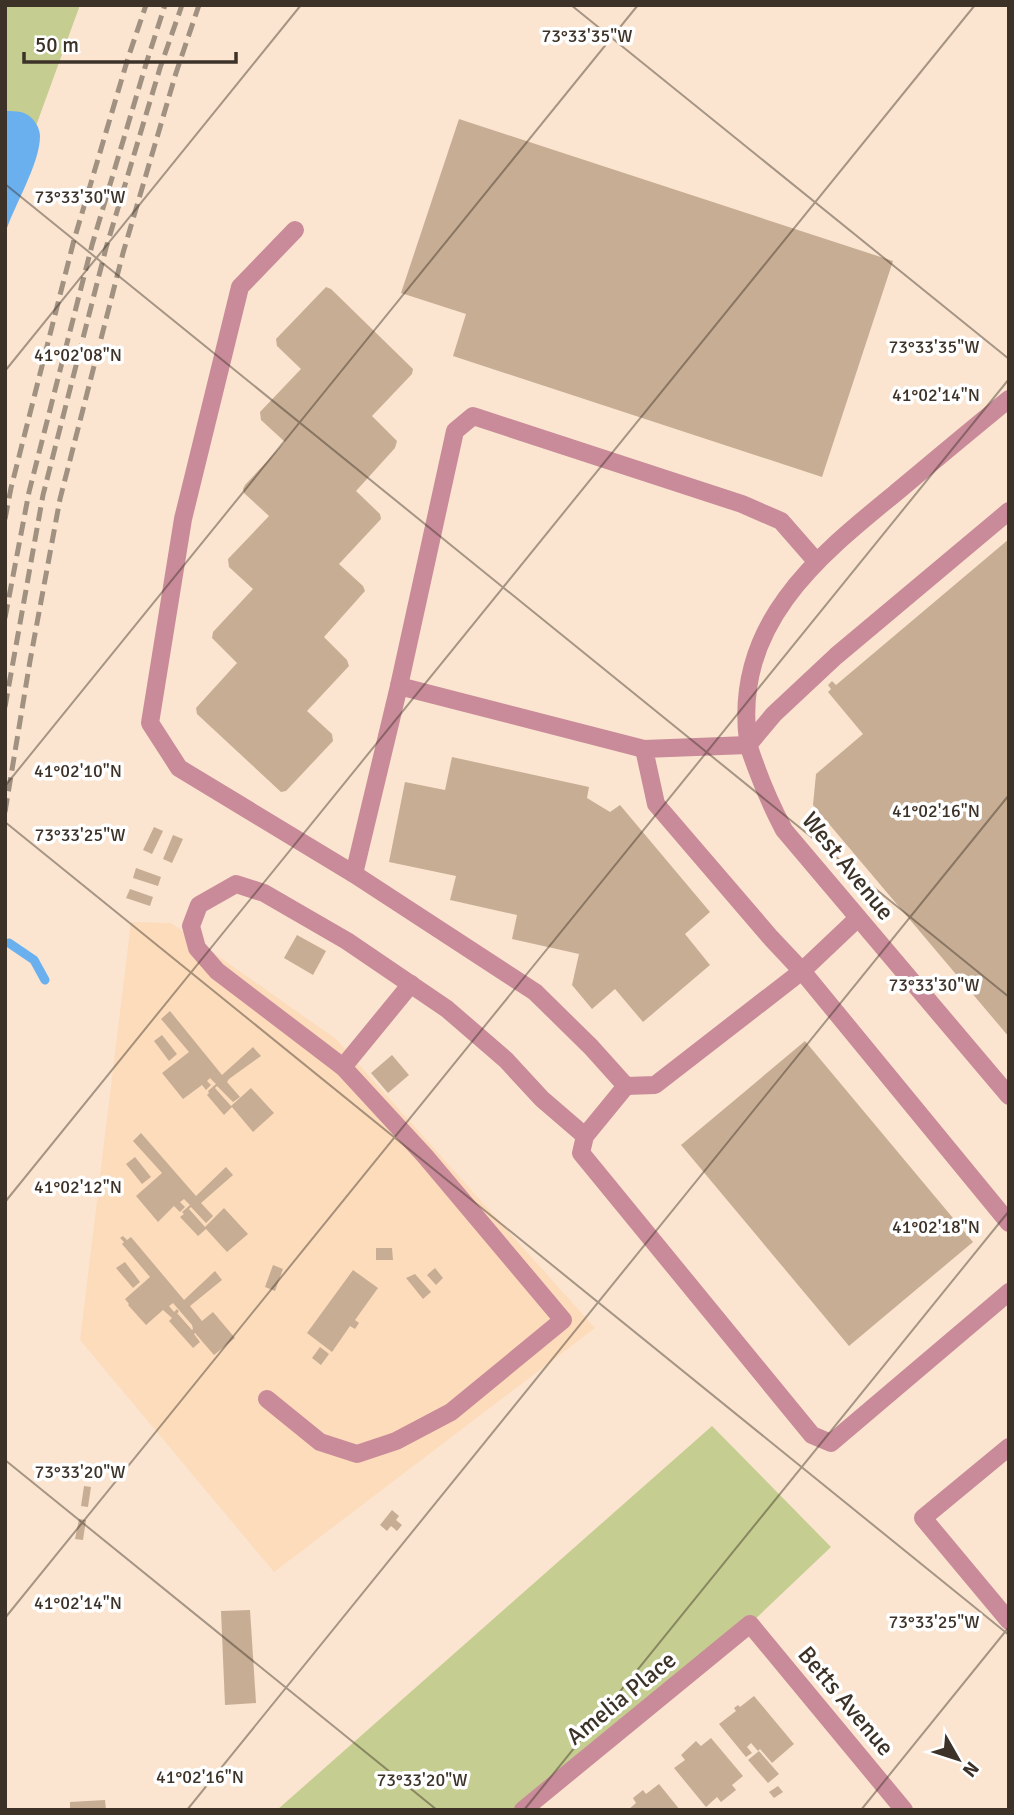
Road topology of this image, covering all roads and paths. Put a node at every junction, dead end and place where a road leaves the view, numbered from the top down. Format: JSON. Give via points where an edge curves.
{"nodes":[{"id":1,"x":295,"y":230,"type":"dead end"},
{"id":2,"x":1009,"y":400,"type":"edge"},
{"id":3,"x":1009,"y":511,"type":"edge"},
{"id":4,"x":817,"y":561,"type":"junction"},
{"id":5,"x":399,"y":686,"type":"junction"},
{"id":6,"x":748,"y":745,"type":"junction"},
{"id":7,"x":644,"y":749,"type":"junction"},
{"id":8,"x":354,"y":874,"type":"junction"},
{"id":9,"x":858,"y":918,"type":"junction"},
{"id":10,"x":802,"y":971,"type":"junction"},
{"id":11,"x":411,"y":984,"type":"junction"},
{"id":12,"x":342,"y":1067,"type":"junction"},
{"id":13,"x":626,"y":1086,"type":"junction"},
{"id":14,"x":1009,"y":1096,"type":"edge"},
{"id":15,"x":585,"y":1136,"type":"junction"},
{"id":16,"x":1009,"y":1223,"type":"edge"},
{"id":17,"x":1009,"y":1292,"type":"edge"},
{"id":18,"x":267,"y":1399,"type":"dead end"},
{"id":19,"x":1009,"y":1447,"type":"edge"},
{"id":20,"x":1009,"y":1621,"type":"edge"},
{"id":21,"x":750,"y":1623,"type":"joint"},
{"id":22,"x":523,"y":1810,"type":"edge"},
{"id":23,"x":904,"y":1810,"type":"edge"}],
"edges":[{"from":1,"to":8,"type":"street","via":[[240,287],[183,519],[150,723],[179,768]]},
{"from":2,"to":4,"type":"street","name":"West Avenue"},
{"from":3,"to":6,"type":"street","via":[[836,656]]},
{"from":4,"to":5,"type":"street","via":[[781,521],[742,504],[473,416],[455,431]]},
{"from":4,"to":6,"type":"street","name":"West Avenue","via":[[781,605],[760,645],[745,706]]},
{"from":5,"to":7,"type":"street"},
{"from":5,"to":8,"type":"street"},
{"from":6,"to":7,"type":"street"},
{"from":6,"to":9,"type":"street","name":"West Avenue","via":[[784,830]]},
{"from":7,"to":10,"type":"street","via":[[656,804]]},
{"from":8,"to":13,"type":"street","via":[[535,992]]},
{"from":9,"to":10,"type":"street"},
{"from":9,"to":14,"type":"street","name":"West Avenue"},
{"from":10,"to":13,"type":"street","via":[[655,1085]]},
{"from":10,"to":16,"type":"street"},
{"from":11,"to":12,"type":"street"},
{"from":11,"to":12,"type":"street","via":[[264,893],[236,884],[199,905],[191,926],[197,948],[217,971]]},
{"from":11,"to":15,"type":"street","via":[[506,1060]]},
{"from":12,"to":18,"type":"street","via":[[425,1156],[563,1320],[451,1412],[396,1441],[357,1454],[320,1443]]},
{"from":13,"to":15,"type":"street"},
{"from":15,"to":17,"type":"street","via":[[582,1153],[812,1435],[831,1443]]},
{"from":19,"to":20,"type":"street","via":[[923,1518]]},
{"from":21,"to":22,"type":"street","name":"Amelia Place"},
{"from":21,"to":23,"type":"street","name":"Betts Avenue"}]}
